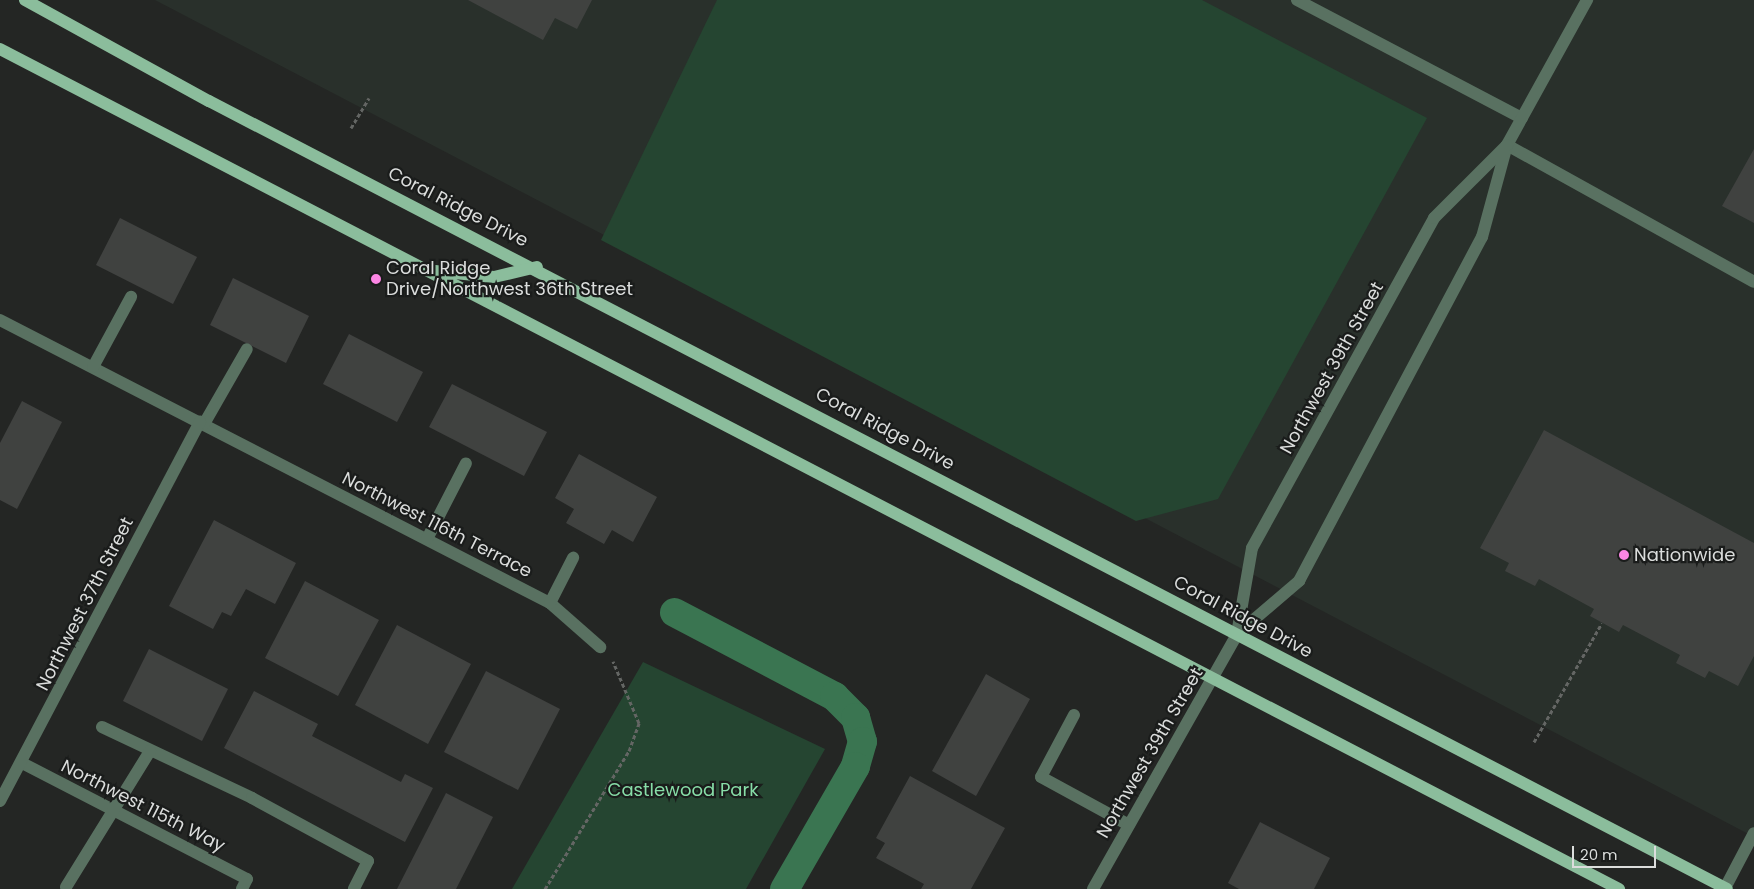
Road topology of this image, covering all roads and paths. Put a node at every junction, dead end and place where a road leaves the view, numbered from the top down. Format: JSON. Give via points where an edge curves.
{"nodes":[{"id":1,"x":25,"y":0,"type":"edge"},
{"id":2,"x":1297,"y":0,"type":"edge"},
{"id":3,"x":1587,"y":0,"type":"edge"},
{"id":4,"x":0,"y":49,"type":"edge"},
{"id":5,"x":369,"y":98,"type":"dead end"},
{"id":6,"x":1522,"y":118,"type":"junction"},
{"id":7,"x":352,"y":128,"type":"dead end"},
{"id":8,"x":1507,"y":145,"type":"junction"},
{"id":9,"x":537,"y":267,"type":"junction"},
{"id":10,"x":427,"y":271,"type":"junction"},
{"id":11,"x":1754,"y":282,"type":"edge"},
{"id":12,"x":131,"y":297,"type":"dead end"},
{"id":13,"x":0,"y":320,"type":"edge"},
{"id":14,"x":247,"y":349,"type":"dead end"},
{"id":15,"x":94,"y":367,"type":"junction"},
{"id":16,"x":202,"y":423,"type":"junction"},
{"id":17,"x":466,"y":463,"type":"dead end"},
{"id":18,"x":427,"y":539,"type":"junction"},
{"id":19,"x":573,"y":558,"type":"dead end"},
{"id":20,"x":550,"y":603,"type":"junction"},
{"id":21,"x":1602,"y":623,"type":"dead end"},
{"id":22,"x":1237,"y":634,"type":"junction"},
{"id":23,"x":600,"y":647,"type":"joint"},
{"id":24,"x":1213,"y":678,"type":"junction"},
{"id":25,"x":1074,"y":715,"type":"dead end"},
{"id":26,"x":102,"y":727,"type":"dead end"},
{"id":27,"x":1534,"y":742,"type":"dead end"},
{"id":28,"x":150,"y":752,"type":"junction"},
{"id":29,"x":22,"y":763,"type":"junction"},
{"id":30,"x":2,"y":795,"type":"edge"},
{"id":31,"x":115,"y":811,"type":"junction"},
{"id":32,"x":1129,"y":825,"type":"junction"},
{"id":33,"x":1754,"y":834,"type":"edge"},
{"id":34,"x":245,"y":884,"type":"edge"},
{"id":35,"x":66,"y":887,"type":"dead end"},
{"id":36,"x":1726,"y":888,"type":"edge"},
{"id":37,"x":354,"y":889,"type":"edge"},
{"id":38,"x":546,"y":889,"type":"edge"},
{"id":39,"x":1093,"y":889,"type":"edge"},
{"id":40,"x":1619,"y":889,"type":"edge"}],
"edges":[{"from":1,"to":9,"type":"main road","name":"Coral Ridge Drive","via":[[209,101]]},
{"from":2,"to":6,"type":"street"},
{"from":3,"to":6,"type":"street","name":"Northwest 39th Street"},
{"from":4,"to":10,"type":"main road"},
{"from":5,"to":7,"type":"path"},
{"from":6,"to":8,"type":"street","name":"Northwest 39th Street"},
{"from":8,"to":11,"type":"street"},
{"from":8,"to":22,"type":"street","name":"Northwest 39th Street","via":[[1482,237],[1299,581]]},
{"from":8,"to":22,"type":"street","name":"Northwest 39th Street","via":[[1434,218],[1252,548]]},
{"from":9,"to":10,"type":"main road","via":[[494,277]]},
{"from":9,"to":22,"type":"main road","name":"Coral Ridge Drive"},
{"from":10,"to":24,"type":"main road"},
{"from":12,"to":15,"type":"street"},
{"from":13,"to":15,"type":"street","name":"Northwest 116th Terrace"},
{"from":14,"to":16,"type":"street","name":"Northwest 37th Street"},
{"from":15,"to":16,"type":"street","name":"Northwest 116th Terrace"},
{"from":16,"to":18,"type":"street","name":"Northwest 116th Terrace"},
{"from":16,"to":29,"type":"street","name":"Northwest 37th Street"},
{"from":17,"to":18,"type":"street"},
{"from":18,"to":20,"type":"street","name":"Northwest 116th Terrace"},
{"from":19,"to":20,"type":"street"},
{"from":20,"to":23,"type":"street","name":"Northwest 116th Terrace"},
{"from":21,"to":27,"type":"path"},
{"from":22,"to":24,"type":"street","name":"Northwest 39th Street"},
{"from":22,"to":36,"type":"main road","name":"Coral Ridge Drive"},
{"from":23,"to":38,"type":"path","via":[[620,668],[639,723],[629,751]]},
{"from":24,"to":32,"type":"street","name":"Northwest 39th Street"},
{"from":24,"to":40,"type":"main road"},
{"from":25,"to":32,"type":"street","via":[[1041,777]]},
{"from":26,"to":28,"type":"street"},
{"from":28,"to":31,"type":"street"},
{"from":28,"to":37,"type":"street","via":[[252,798],[368,861]]},
{"from":29,"to":30,"type":"street","name":"Northwest 37th Street"},
{"from":29,"to":31,"type":"street","name":"Northwest 115th Way"},
{"from":31,"to":34,"type":"street","name":"Northwest 115th Way"},
{"from":31,"to":35,"type":"street"},
{"from":32,"to":39,"type":"street","name":"Northwest 39th Street"},
{"from":33,"to":36,"type":"street"}]}
